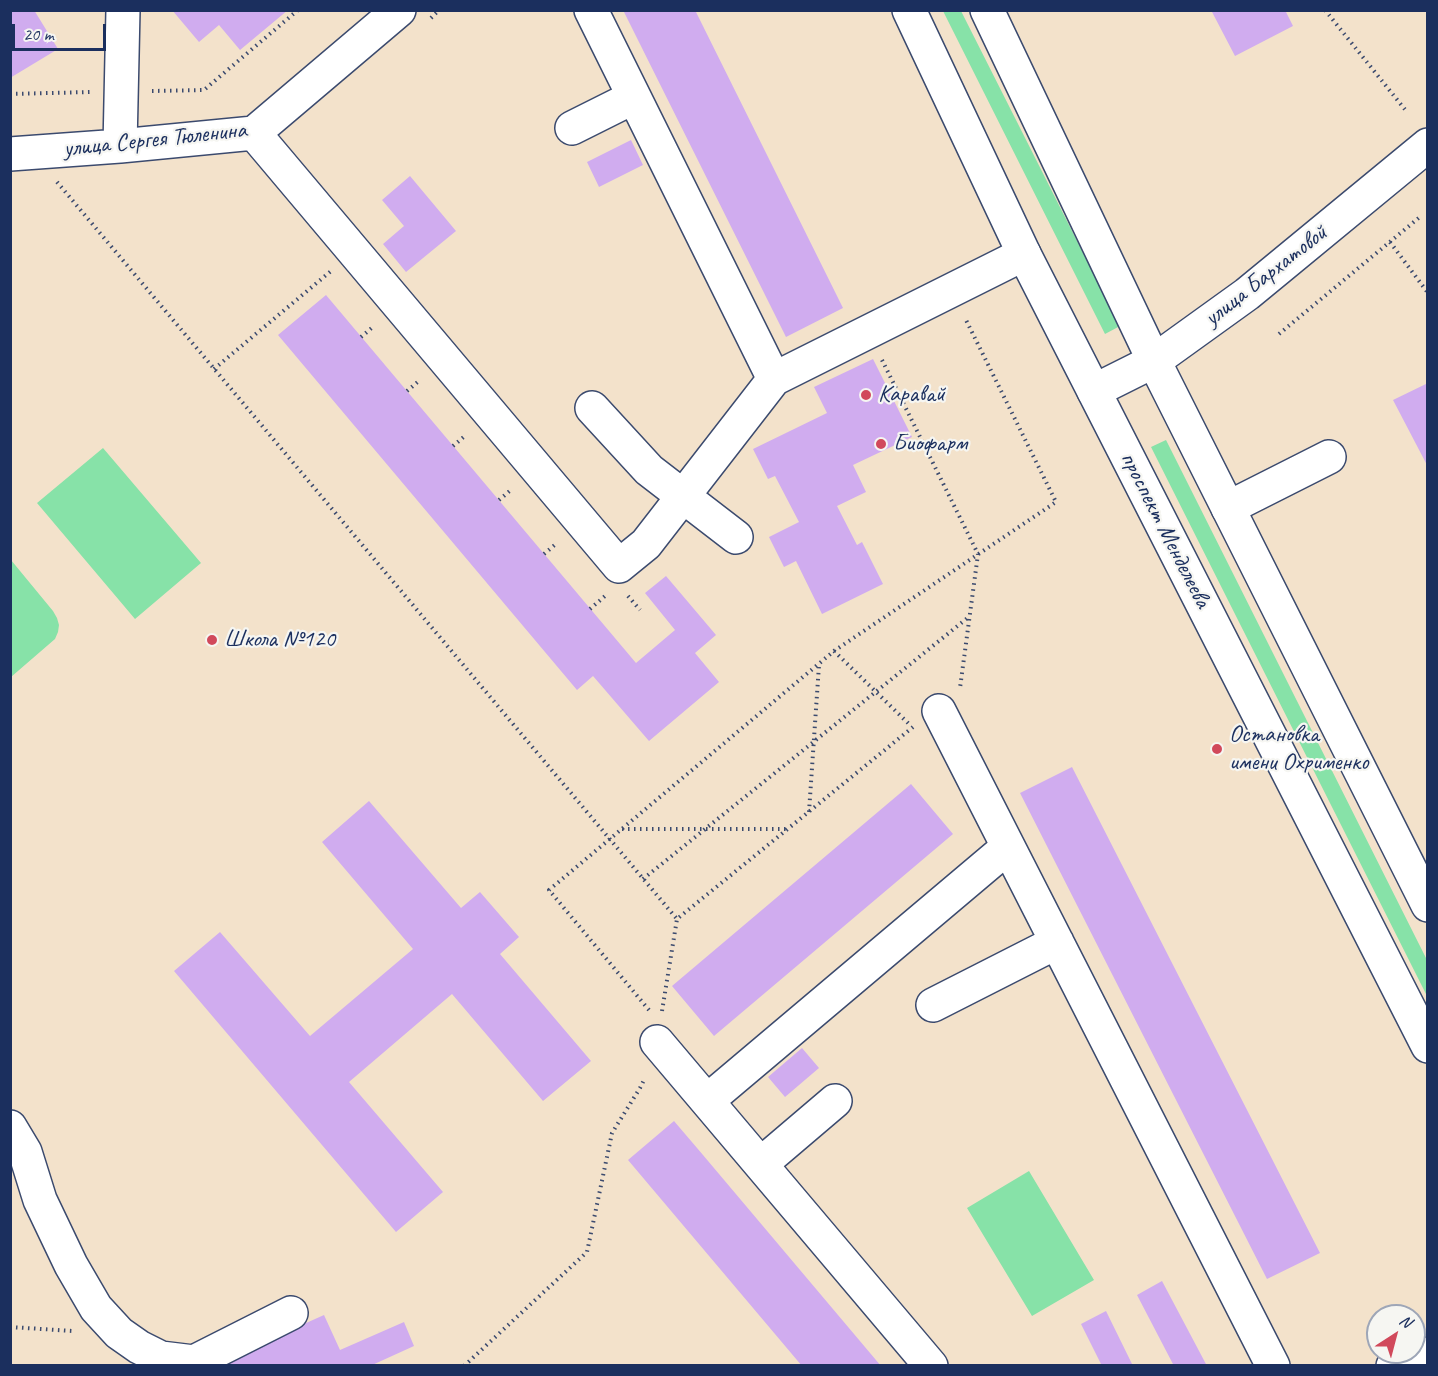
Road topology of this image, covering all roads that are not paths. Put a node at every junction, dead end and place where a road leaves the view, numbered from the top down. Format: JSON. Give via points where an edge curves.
{"nodes":[{"id":1,"x":123,"y":10,"type":"edge"},
{"id":2,"x":399,"y":10,"type":"edge"},
{"id":3,"x":591,"y":10,"type":"edge"},
{"id":4,"x":909,"y":10,"type":"edge"},
{"id":5,"x":987,"y":10,"type":"edge"},
{"id":6,"x":634,"y":97,"type":"junction"},
{"id":7,"x":572,"y":128,"type":"dead end"},
{"id":8,"x":254,"y":133,"type":"junction"},
{"id":9,"x":1428,"y":145,"type":"edge"},
{"id":10,"x":120,"y":146,"type":"junction"},
{"id":11,"x":10,"y":154,"type":"edge"},
{"id":12,"x":1024,"y":254,"type":"junction"},
{"id":13,"x":1154,"y":361,"type":"junction"},
{"id":14,"x":774,"y":379,"type":"junction"},
{"id":15,"x":1094,"y":391,"type":"junction"},
{"id":16,"x":592,"y":408,"type":"dead end"},
{"id":17,"x":1329,"y":457,"type":"dead end"},
{"id":18,"x":683,"y":496,"type":"junction"},
{"id":19,"x":1228,"y":508,"type":"junction"},
{"id":20,"x":736,"y":537,"type":"dead end"},
{"id":21,"x":949,"y":700,"type":"road end"},
{"id":22,"x":1008,"y":847,"type":"junction"},
{"id":23,"x":1428,"y":905,"type":"edge"},
{"id":24,"x":1057,"y":942,"type":"junction"},
{"id":25,"x":933,"y":1005,"type":"dead end"},
{"id":26,"x":659,"y":1033,"type":"road end"},
{"id":27,"x":1428,"y":1046,"type":"edge"},
{"id":28,"x":707,"y":1101,"type":"junction"},
{"id":29,"x":835,"y":1101,"type":"dead end"},
{"id":30,"x":10,"y":1127,"type":"edge"},
{"id":31,"x":761,"y":1164,"type":"junction"},
{"id":32,"x":291,"y":1313,"type":"dead end"},
{"id":33,"x":1428,"y":1354,"type":"edge"},
{"id":34,"x":931,"y":1365,"type":"edge"},
{"id":35,"x":1273,"y":1365,"type":"edge"},
{"id":36,"x":1393,"y":1365,"type":"edge"}],
"edges":[{"from":1,"to":10,"type":"main road"},
{"from":2,"to":8,"type":"main road","name":"улица Сергея Тюленина"},
{"from":3,"to":6,"type":"main road"},
{"from":4,"to":12,"type":"main road","name":"проспект Менделеева"},
{"from":5,"to":13,"type":"main road"},
{"from":6,"to":7,"type":"main road"},
{"from":6,"to":14,"type":"main road"},
{"from":8,"to":10,"type":"main road","name":"улица Сергея Тюленина"},
{"from":8,"to":18,"type":"main road","via":[[619,566],[646,544]]},
{"from":9,"to":13,"type":"main road","name":"улица Бархатовой","via":[[1275,271]]},
{"from":10,"to":11,"type":"main road","name":"улица Сергея Тюленина"},
{"from":12,"to":14,"type":"main road"},
{"from":12,"to":15,"type":"main road","name":"проспект Менделеева"},
{"from":13,"to":15,"type":"main road","name":"улица Бархатовой"},
{"from":13,"to":19,"type":"main road"},
{"from":14,"to":18,"type":"main road"},
{"from":15,"to":27,"type":"main road","name":"проспект Менделеева"},
{"from":16,"to":18,"type":"main road","via":[[649,470]]},
{"from":17,"to":19,"type":"main road"},
{"from":18,"to":20,"type":"main road"},
{"from":19,"to":23,"type":"main road"},
{"from":21,"to":22,"type":"main road"},
{"from":22,"to":24,"type":"main road"},
{"from":22,"to":28,"type":"main road"},
{"from":24,"to":25,"type":"main road"},
{"from":24,"to":35,"type":"main road"},
{"from":26,"to":28,"type":"main road"},
{"from":28,"to":31,"type":"main road"},
{"from":29,"to":31,"type":"main road"},
{"from":30,"to":32,"type":"main road","via":[[25,1152],[40,1200],[96,1308],[119,1333],[139,1347],[161,1358],[194,1362]]},
{"from":31,"to":34,"type":"main road"},
{"from":33,"to":36,"type":"main road"}]}
